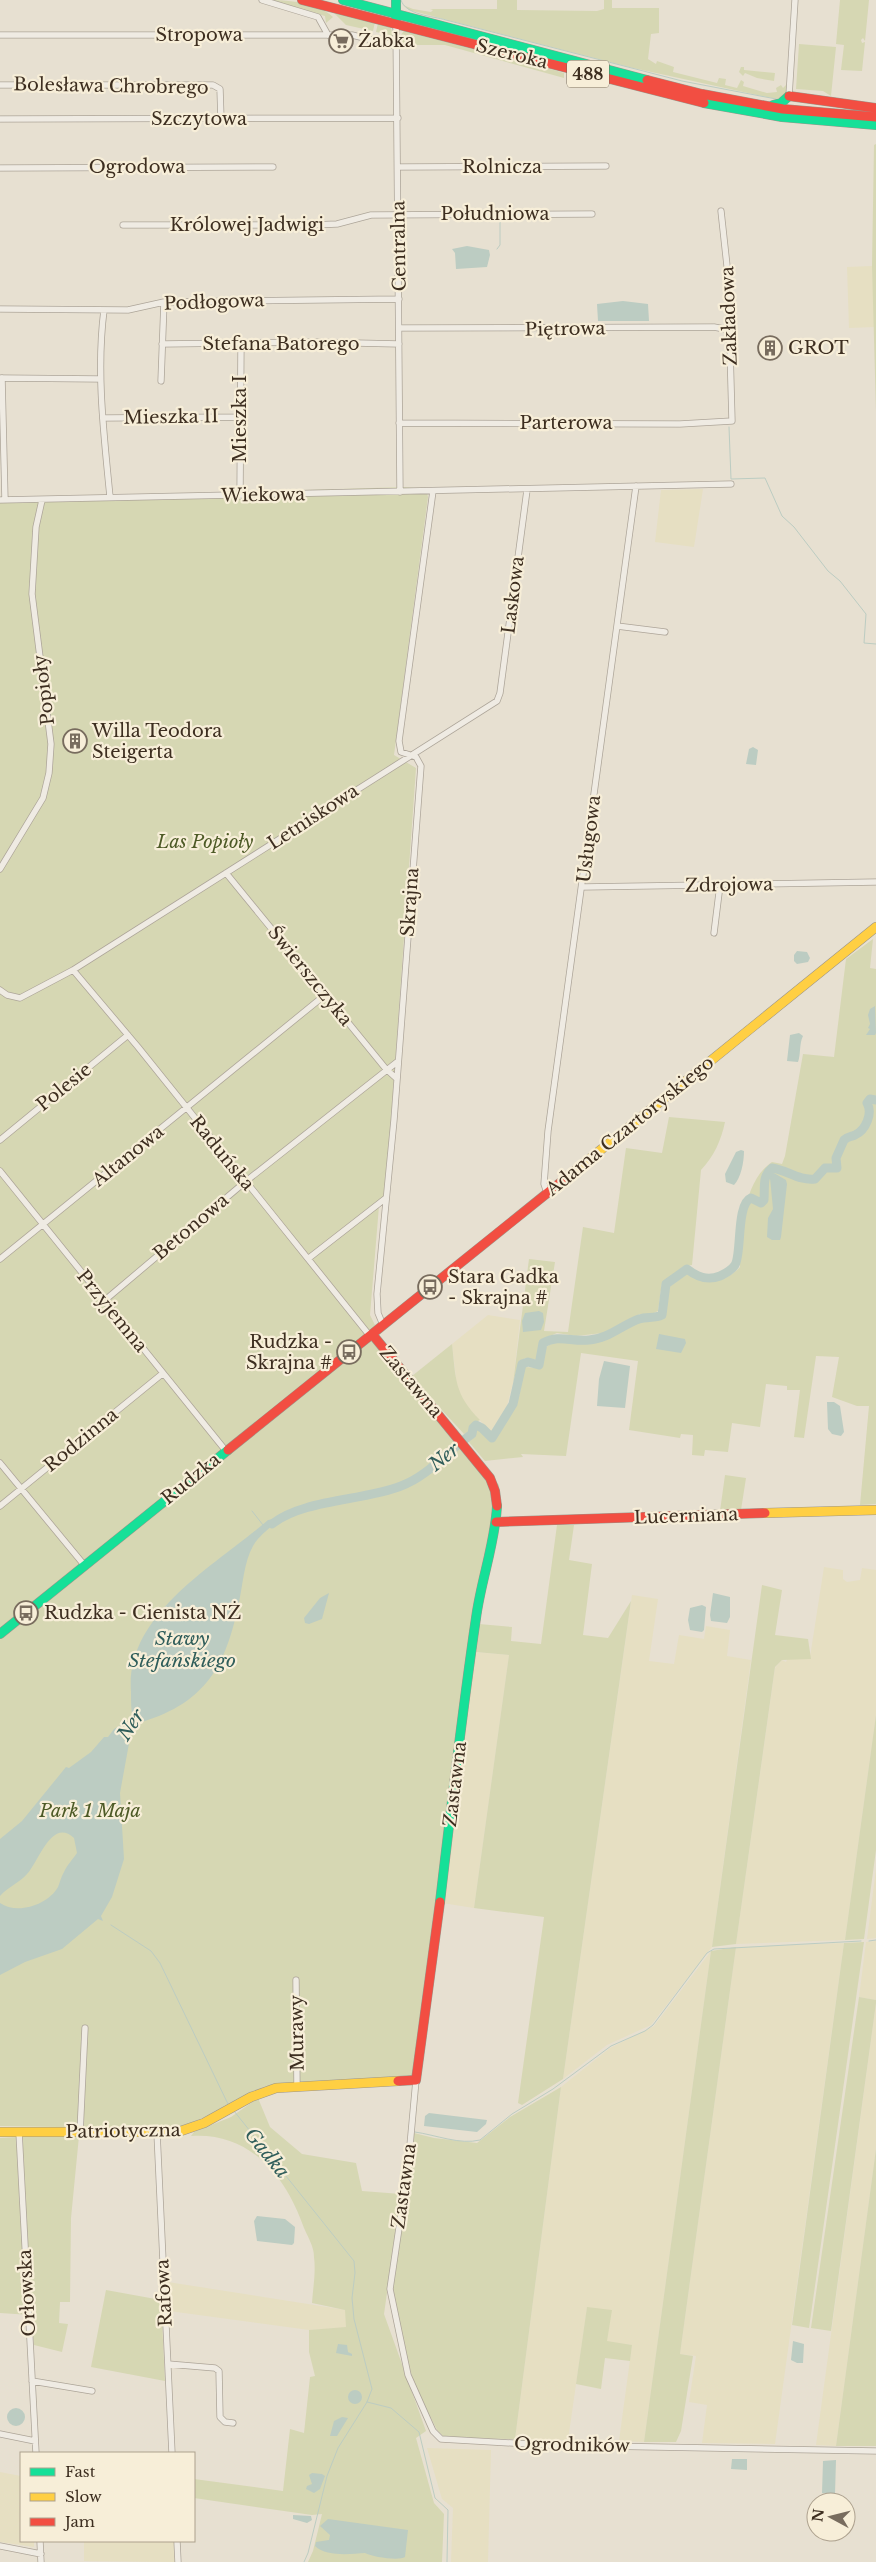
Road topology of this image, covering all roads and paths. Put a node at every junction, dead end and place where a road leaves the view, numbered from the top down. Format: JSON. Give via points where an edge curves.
{"nodes":[{"id":1,"x":262,"y":0,"type":"edge"},
{"id":2,"x":302,"y":0,"type":"edge"},
{"id":3,"x":343,"y":0,"type":"edge"},
{"id":4,"x":396,"y":0,"type":"edge"},
{"id":5,"x":795,"y":0,"type":"edge"},
{"id":6,"x":396,"y":13,"type":"junction"},
{"id":7,"x":396,"y":24,"type":"junction"},
{"id":8,"x":0,"y":35,"type":"edge"},
{"id":9,"x":328,"y":35,"type":"junction"},
{"id":10,"x":397,"y":46,"type":"junction"},
{"id":11,"x":1,"y":85,"type":"edge"},
{"id":12,"x":789,"y":96,"type":"junction"},
{"id":13,"x":766,"y":106,"type":"junction"},
{"id":14,"x":876,"y":108,"type":"edge"},
{"id":15,"x":782,"y":113,"type":"junction"},
{"id":16,"x":876,"y":117,"type":"edge"},
{"id":17,"x":398,"y":118,"type":"junction"},
{"id":18,"x":221,"y":119,"type":"junction"},
{"id":19,"x":0,"y":120,"type":"edge"},
{"id":20,"x":876,"y":125,"type":"edge"},
{"id":21,"x":606,"y":166,"type":"dead end"},
{"id":22,"x":273,"y":167,"type":"dead end"},
{"id":23,"x":398,"y":167,"type":"junction"},
{"id":24,"x":0,"y":168,"type":"edge"},
{"id":25,"x":721,"y":211,"type":"dead end"},
{"id":26,"x":592,"y":214,"type":"dead end"},
{"id":27,"x":399,"y":215,"type":"junction"},
{"id":28,"x":123,"y":225,"type":"dead end"},
{"id":29,"x":399,"y":300,"type":"junction"},
{"id":30,"x":164,"y":302,"type":"junction"},
{"id":31,"x":0,"y":309,"type":"edge"},
{"id":32,"x":104,"y":310,"type":"junction"},
{"id":33,"x":400,"y":328,"type":"junction"},
{"id":34,"x":729,"y":330,"type":"junction"},
{"id":35,"x":241,"y":343,"type":"junction"},
{"id":36,"x":162,"y":344,"type":"junction"},
{"id":37,"x":399,"y":344,"type":"junction"},
{"id":38,"x":1,"y":378,"type":"edge"},
{"id":39,"x":100,"y":378,"type":"junction"},
{"id":40,"x":161,"y":381,"type":"dead end"},
{"id":41,"x":240,"y":416,"type":"junction"},
{"id":42,"x":103,"y":418,"type":"junction"},
{"id":43,"x":732,"y":421,"type":"joint"},
{"id":44,"x":400,"y":423,"type":"junction"},
{"id":45,"x":731,"y":484,"type":"dead end"},
{"id":46,"x":636,"y":486,"type":"junction"},
{"id":47,"x":527,"y":490,"type":"junction"},
{"id":48,"x":432,"y":491,"type":"junction"},
{"id":49,"x":400,"y":492,"type":"junction"},
{"id":50,"x":240,"y":496,"type":"junction"},
{"id":51,"x":110,"y":497,"type":"junction"},
{"id":52,"x":2,"y":500,"type":"edge"},
{"id":53,"x":42,"y":500,"type":"junction"},
{"id":54,"x":617,"y":626,"type":"junction"},
{"id":55,"x":665,"y":632,"type":"dead end"},
{"id":56,"x":497,"y":701,"type":"joint"},
{"id":57,"x":410,"y":756,"type":"junction"},
{"id":58,"x":0,"y":869,"type":"edge"},
{"id":59,"x":226,"y":873,"type":"junction"},
{"id":60,"x":876,"y":882,"type":"edge"},
{"id":61,"x":720,"y":885,"type":"junction"},
{"id":62,"x":583,"y":887,"type":"junction"},
{"id":63,"x":876,"y":927,"type":"edge"},
{"id":64,"x":714,"y":934,"type":"dead end"},
{"id":65,"x":73,"y":970,"type":"junction"},
{"id":66,"x":0,"y":990,"type":"edge"},
{"id":67,"x":325,"y":995,"type":"junction"},
{"id":68,"x":128,"y":1035,"type":"junction"},
{"id":69,"x":397,"y":1062,"type":"junction"},
{"id":70,"x":386,"y":1069,"type":"junction"},
{"id":71,"x":396,"y":1078,"type":"junction"},
{"id":72,"x":186,"y":1108,"type":"junction"},
{"id":73,"x":0,"y":1140,"type":"edge"},
{"id":74,"x":0,"y":1171,"type":"edge"},
{"id":75,"x":245,"y":1182,"type":"junction"},
{"id":76,"x":547,"y":1193,"type":"junction"},
{"id":77,"x":386,"y":1198,"type":"junction"},
{"id":78,"x":43,"y":1225,"type":"junction"},
{"id":79,"x":308,"y":1258,"type":"junction"},
{"id":80,"x":0,"y":1259,"type":"edge"},
{"id":81,"x":104,"y":1301,"type":"junction"},
{"id":82,"x":383,"y":1325,"type":"junction"},
{"id":83,"x":371,"y":1335,"type":"junction"},
{"id":84,"x":162,"y":1374,"type":"junction"},
{"id":85,"x":226,"y":1451,"type":"junction"},
{"id":86,"x":0,"y":1463,"type":"edge"},
{"id":87,"x":21,"y":1489,"type":"junction"},
{"id":88,"x":0,"y":1506,"type":"edge"},
{"id":89,"x":876,"y":1510,"type":"edge"},
{"id":90,"x":496,"y":1522,"type":"junction"},
{"id":91,"x":85,"y":1566,"type":"junction"},
{"id":92,"x":0,"y":1634,"type":"edge"},
{"id":93,"x":296,"y":1980,"type":"dead end"},
{"id":94,"x":85,"y":2028,"type":"dead end"},
{"id":95,"x":416,"y":2080,"type":"junction"},
{"id":96,"x":297,"y":2087,"type":"junction"},
{"id":97,"x":0,"y":2132,"type":"edge"},
{"id":98,"x":19,"y":2132,"type":"junction"},
{"id":99,"x":80,"y":2133,"type":"junction"},
{"id":100,"x":157,"y":2133,"type":"junction"},
{"id":101,"x":391,"y":2277,"type":"joint"},
{"id":102,"x":168,"y":2364,"type":"junction"},
{"id":103,"x":32,"y":2381,"type":"junction"},
{"id":104,"x":92,"y":2391,"type":"dead end"},
{"id":105,"x":233,"y":2423,"type":"dead end"},
{"id":106,"x":0,"y":2434,"type":"edge"},
{"id":107,"x":35,"y":2440,"type":"junction"},
{"id":108,"x":876,"y":2451,"type":"edge"},
{"id":109,"x":36,"y":2452,"type":"edge"},
{"id":110,"x":172,"y":2452,"type":"edge"},
{"id":111,"x":40,"y":2542,"type":"edge"},
{"id":112,"x":177,"y":2542,"type":"edge"},
{"id":113,"x":0,"y":2546,"type":"edge"},
{"id":114,"x":41,"y":2554,"type":"junction"},
{"id":115,"x":41,"y":2562,"type":"edge"},
{"id":116,"x":178,"y":2562,"type":"edge"}],
"edges":[{"from":1,"to":9,"type":"street","via":[[316,15]]},
{"from":2,"to":7,"type":"street","name":"Szeroka","number":"488"},
{"from":3,"to":6,"type":"street","name":"Szeroka","number":"488"},
{"from":4,"to":6,"type":"street","name":"Centralna"},
{"from":5,"to":12,"type":"street"},
{"from":6,"to":7,"type":"street","name":"Centralna"},
{"from":6,"to":13,"type":"street","name":"Szeroka","number":"488","via":[[690,91]]},
{"from":7,"to":10,"type":"street","name":"Centralna"},
{"from":7,"to":15,"type":"street","name":"Szeroka","number":"488","via":[[710,105]]},
{"from":8,"to":9,"type":"street","name":"Stropowa"},
{"from":9,"to":10,"type":"street","name":"Stropowa","via":[[352,35]]},
{"from":10,"to":17,"type":"street","name":"Centralna"},
{"from":11,"to":18,"type":"street","name":"Bolesława Chrobrego","via":[[214,85],[220,89]]},
{"from":12,"to":13,"type":"street","via":[[781,103]]},
{"from":12,"to":14,"type":"street"},
{"from":13,"to":15,"type":"street","name":"Szeroka","number":"488"},
{"from":15,"to":16,"type":"street","number":"488"},
{"from":15,"to":20,"type":"street","number":"488"},
{"from":17,"to":18,"type":"street","name":"Szczytowa"},
{"from":17,"to":23,"type":"street","name":"Centralna"},
{"from":18,"to":19,"type":"street","name":"Szczytowa"},
{"from":21,"to":23,"type":"street","name":"Rolnicza"},
{"from":22,"to":24,"type":"street","name":"Ogrodowa"},
{"from":23,"to":27,"type":"street","name":"Centralna"},
{"from":25,"to":34,"type":"street","name":"Zakładowa","via":[[728,275]]},
{"from":26,"to":27,"type":"street","name":"Południowa"},
{"from":27,"to":28,"type":"street","name":"Królowej Jadwigi","via":[[358,216],[337,224],[312,225]]},
{"from":27,"to":29,"type":"street","name":"Centralna"},
{"from":29,"to":30,"type":"street","name":"Podłogowa"},
{"from":29,"to":33,"type":"street","name":"Centralna"},
{"from":30,"to":32,"type":"street","name":"Podłogowa","via":[[139,309]]},
{"from":30,"to":36,"type":"street"},
{"from":31,"to":32,"type":"street","name":"Podłogowa"},
{"from":32,"to":39,"type":"street"},
{"from":33,"to":34,"type":"street","name":"Piętrowa"},
{"from":33,"to":37,"type":"street","name":"Centralna"},
{"from":34,"to":43,"type":"street","name":"Zakładowa"},
{"from":35,"to":36,"type":"street","name":"Stefana Batorego"},
{"from":35,"to":37,"type":"street","name":"Stefana Batorego"},
{"from":35,"to":41,"type":"street","name":"Mieszka I"},
{"from":36,"to":40,"type":"street"},
{"from":37,"to":44,"type":"street","name":"Centralna"},
{"from":38,"to":39,"type":"street"},
{"from":38,"to":52,"type":"street"},
{"from":39,"to":42,"type":"street"},
{"from":41,"to":42,"type":"street","name":"Mieszka II"},
{"from":41,"to":50,"type":"street","name":"Mieszka I"},
{"from":42,"to":51,"type":"street"},
{"from":43,"to":44,"type":"street","name":"Parterowa","via":[[680,424]]},
{"from":44,"to":49,"type":"street","name":"Centralna"},
{"from":45,"to":46,"type":"street","name":"Wiekowa"},
{"from":46,"to":47,"type":"street","name":"Wiekowa"},
{"from":46,"to":54,"type":"street","name":"Usługowa"},
{"from":47,"to":48,"type":"street","name":"Wiekowa"},
{"from":47,"to":56,"type":"street","name":"Laskowa"},
{"from":48,"to":49,"type":"street","name":"Wiekowa"},
{"from":48,"to":57,"type":"street","name":"Skrajna","via":[[399,741],[401,752]]},
{"from":49,"to":50,"type":"street","name":"Wiekowa"},
{"from":50,"to":51,"type":"street","name":"Wiekowa"},
{"from":51,"to":53,"type":"street","name":"Wiekowa"},
{"from":52,"to":53,"type":"street","name":"Wiekowa"},
{"from":53,"to":58,"type":"street","name":"Popioły","via":[[36,527],[32,594],[50,740],[50,766],[43,798]]},
{"from":54,"to":55,"type":"street"},
{"from":54,"to":62,"type":"street","name":"Usługowa"},
{"from":56,"to":57,"type":"street","name":"Letniskowa"},
{"from":57,"to":59,"type":"street","name":"Letniskowa"},
{"from":57,"to":69,"type":"street","name":"Skrajna","via":[[416,757],[421,766]]},
{"from":59,"to":65,"type":"street","name":"Letniskowa"},
{"from":59,"to":67,"type":"street","name":"Świerszczyka"},
{"from":60,"to":61,"type":"street","name":"Zdrojowa"},
{"from":61,"to":62,"type":"street","name":"Zdrojowa"},
{"from":61,"to":64,"type":"street"},
{"from":62,"to":76,"type":"street","name":"Usługowa","via":[[548,1131],[544,1184]]},
{"from":63,"to":76,"type":"street","name":"Adama Czartoryskiego"},
{"from":65,"to":66,"type":"street","name":"Letniskowa","via":[[20,998]]},
{"from":65,"to":68,"type":"street","name":"Raduńska"},
{"from":67,"to":70,"type":"street","name":"Świerszczyka"},
{"from":67,"to":72,"type":"street","name":"Altanowa"},
{"from":68,"to":72,"type":"street","name":"Raduńska"},
{"from":68,"to":73,"type":"street","name":"Polesie"},
{"from":69,"to":70,"type":"street","name":"Betonowa"},
{"from":69,"to":71,"type":"street","name":"Skrajna"},
{"from":70,"to":71,"type":"street","name":"Świerszczyka"},
{"from":70,"to":75,"type":"street","name":"Betonowa"},
{"from":71,"to":77,"type":"street","name":"Skrajna"},
{"from":72,"to":75,"type":"street","name":"Raduńska"},
{"from":72,"to":78,"type":"street","name":"Altanowa"},
{"from":74,"to":78,"type":"street","name":"Przyjemna"},
{"from":75,"to":79,"type":"street","name":"Raduńska"},
{"from":75,"to":81,"type":"street","name":"Betonowa"},
{"from":76,"to":82,"type":"street","name":"Adama Czartoryskiego"},
{"from":77,"to":79,"type":"street"},
{"from":77,"to":82,"type":"street","name":"Skrajna","via":[[377,1299]]},
{"from":78,"to":80,"type":"street","name":"Altanowa"},
{"from":78,"to":81,"type":"street","name":"Przyjemna"},
{"from":79,"to":83,"type":"street","name":"Raduńska"},
{"from":81,"to":84,"type":"street","name":"Przyjemna"},
{"from":82,"to":83,"type":"street","name":"Rudzka"},
{"from":83,"to":85,"type":"street","name":"Rudzka"},
{"from":83,"to":90,"type":"street","name":"Zastawna","via":[[493,1483]]},
{"from":84,"to":85,"type":"street","name":"Przyjemna"},
{"from":84,"to":87,"type":"street","name":"Rodzinna"},
{"from":85,"to":91,"type":"street","name":"Rudzka"},
{"from":86,"to":87,"type":"street"},
{"from":87,"to":88,"type":"street","name":"Rodzinna"},
{"from":87,"to":91,"type":"street"},
{"from":89,"to":90,"type":"street","name":"Lucerniana"},
{"from":90,"to":95,"type":"street","name":"Zastawna","via":[[477,1611]]},
{"from":91,"to":92,"type":"street","name":"Rudzka"},
{"from":93,"to":96,"type":"street","name":"Murawy"},
{"from":94,"to":99,"type":"street"},
{"from":95,"to":96,"type":"street","name":"Patriotyczna"},
{"from":95,"to":101,"type":"street","name":"Zastawna","via":[[409,2157]]},
{"from":96,"to":100,"type":"street","name":"Patriotyczna","via":[[261,2091],[191,2129]]},
{"from":97,"to":98,"type":"street","name":"Patriotyczna"},
{"from":98,"to":99,"type":"street","name":"Patriotyczna"},
{"from":98,"to":103,"type":"street","name":"Orłowska"},
{"from":99,"to":100,"type":"street","name":"Patriotyczna"},
{"from":100,"to":102,"type":"street","name":"Rafowa"},
{"from":101,"to":108,"type":"street","name":"Ogrodników","via":[[392,2303],[405,2364],[433,2431],[441,2439],[547,2445]]},
{"from":102,"to":105,"type":"street","via":[[219,2371],[220,2417],[224,2422]]},
{"from":102,"to":110,"type":"street","name":"Rafowa"},
{"from":103,"to":104,"type":"street"},
{"from":103,"to":107,"type":"street","name":"Orłowska"},
{"from":106,"to":107,"type":"street"},
{"from":107,"to":109,"type":"street","name":"Orłowska"},
{"from":111,"to":114,"type":"street"},
{"from":112,"to":116,"type":"street"},
{"from":113,"to":114,"type":"street"},
{"from":114,"to":115,"type":"street"}]}
